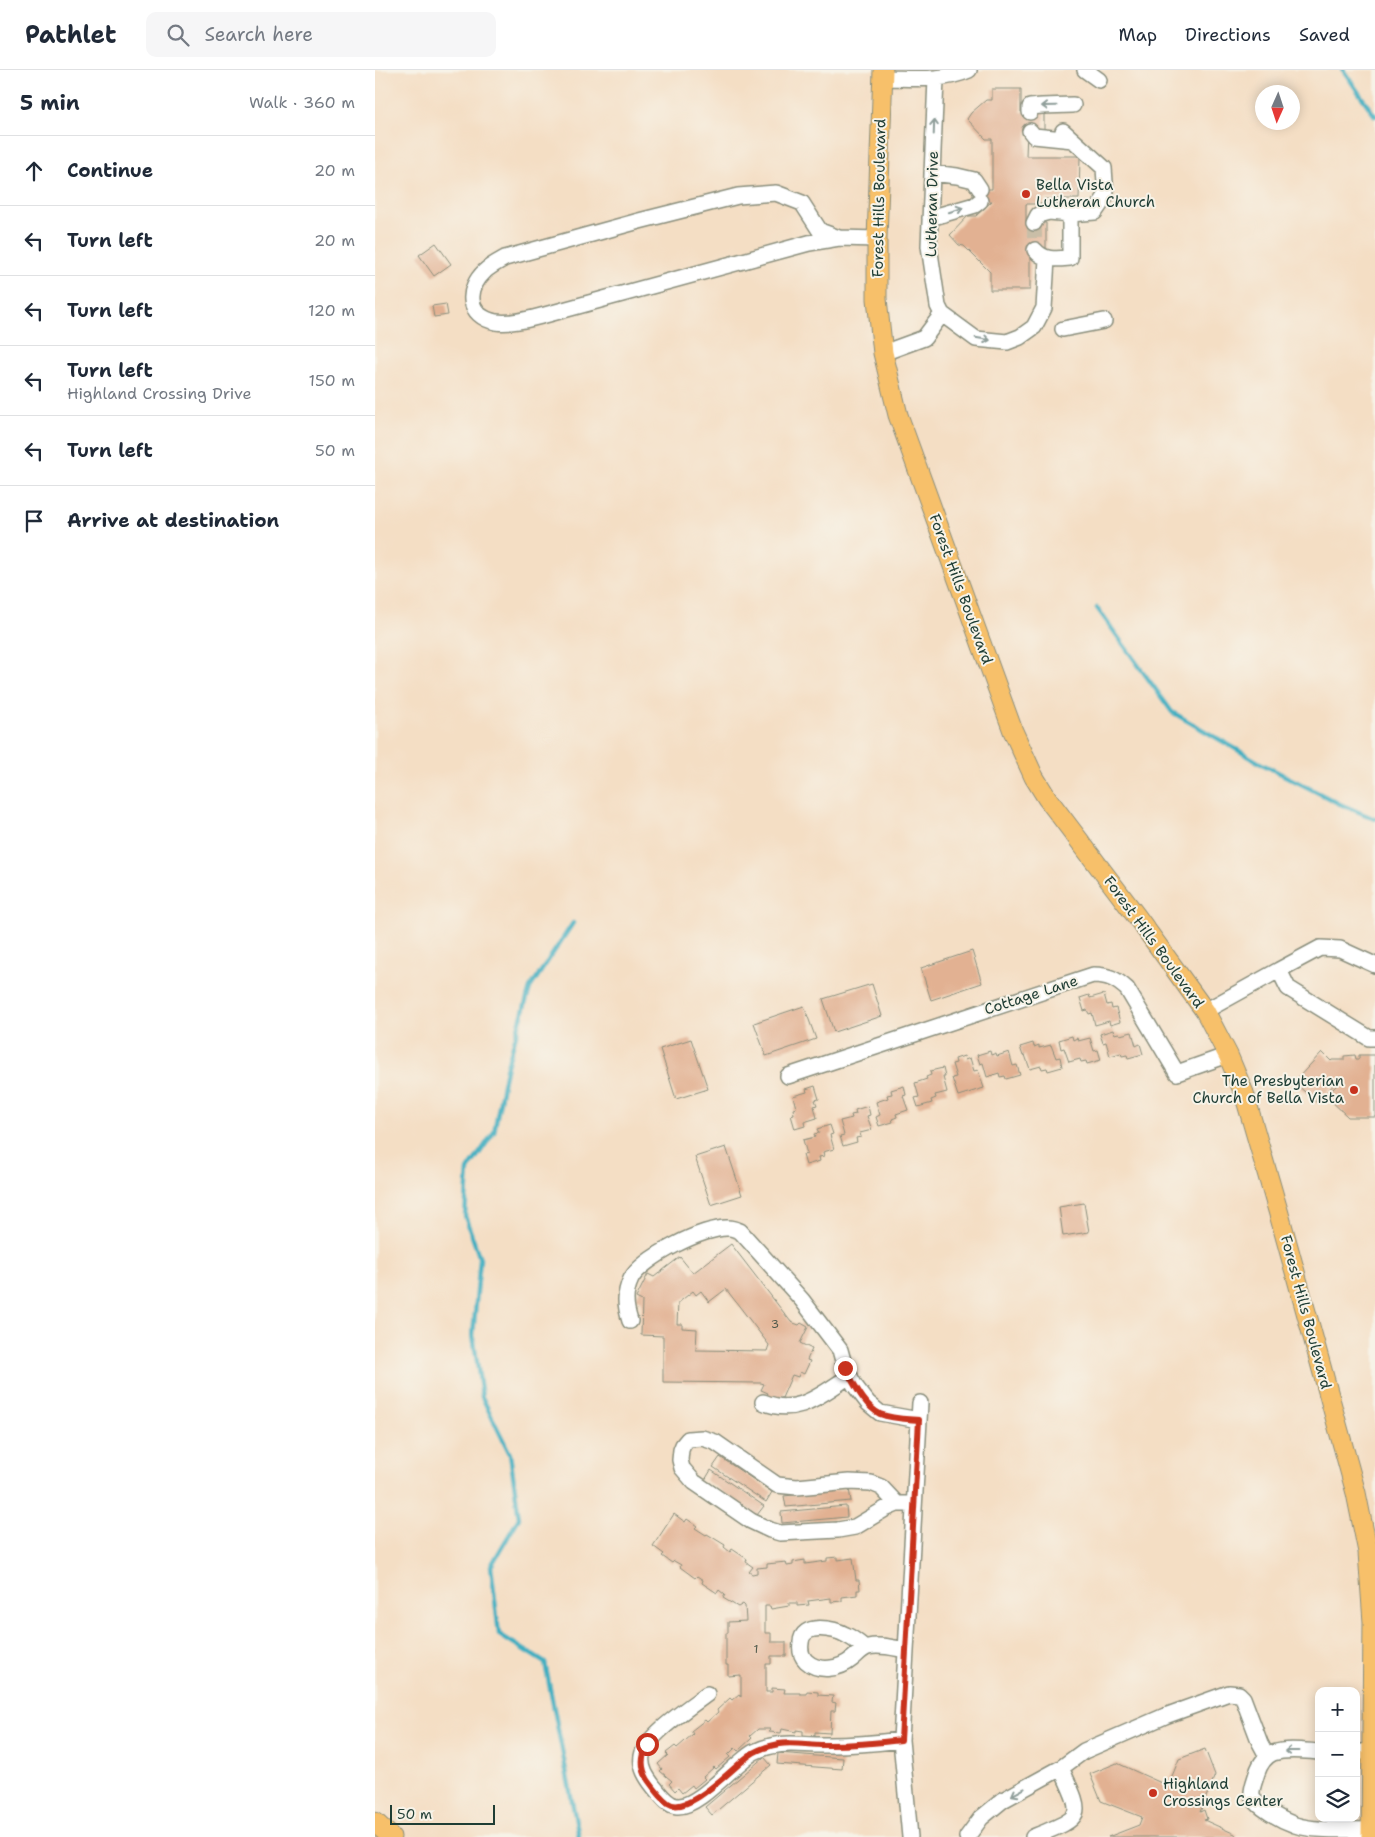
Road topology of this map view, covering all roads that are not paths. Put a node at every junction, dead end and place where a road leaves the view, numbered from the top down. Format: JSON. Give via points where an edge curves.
{"nodes":[{"id":1,"x":969,"y":70,"type":"edge"},
{"id":2,"x":1085,"y":70,"type":"edge"},
{"id":3,"x":883,"y":74,"type":"edge"},
{"id":4,"x":936,"y":79,"type":"junction"},
{"id":5,"x":1099,"y":80,"type":"dead end"},
{"id":6,"x":1073,"y":105,"type":"dead end"},
{"id":7,"x":1030,"y":112,"type":"dead end"},
{"id":8,"x":1030,"y":131,"type":"dead end"},
{"id":9,"x":932,"y":173,"type":"junction"},
{"id":10,"x":1070,"y":214,"type":"junction"},
{"id":11,"x":930,"y":218,"type":"junction"},
{"id":12,"x":1034,"y":223,"type":"dead end"},
{"id":13,"x":839,"y":238,"type":"junction"},
{"id":14,"x":877,"y":239,"type":"junction"},
{"id":15,"x":942,"y":314,"type":"junction"},
{"id":16,"x":1104,"y":321,"type":"dead end"},
{"id":17,"x":1063,"y":329,"type":"dead end"},
{"id":18,"x":883,"y":354,"type":"junction"},
{"id":19,"x":1375,"y":965,"type":"edge"},
{"id":20,"x":1279,"y":970,"type":"junction"},
{"id":21,"x":1205,"y":1011,"type":"junction"},
{"id":22,"x":1375,"y":1038,"type":"edge"},
{"id":23,"x":1228,"y":1055,"type":"junction"},
{"id":24,"x":788,"y":1076,"type":"dead end"},
{"id":25,"x":630,"y":1320,"type":"dead end"},
{"id":26,"x":850,"y":1376,"type":"junction"},
{"id":27,"x":763,"y":1402,"type":"dead end"},
{"id":28,"x":920,"y":1403,"type":"dead end"},
{"id":29,"x":919,"y":1420,"type":"junction"},
{"id":30,"x":897,"y":1504,"type":"junction"},
{"id":31,"x":914,"y":1504,"type":"junction"},
{"id":32,"x":865,"y":1648,"type":"dead end"},
{"id":33,"x":906,"y":1650,"type":"junction"},
{"id":34,"x":707,"y":1694,"type":"dead end"},
{"id":35,"x":901,"y":1740,"type":"junction"},
{"id":36,"x":1315,"y":1752,"type":"edge"},
{"id":37,"x":1364,"y":1752,"type":"edge"},
{"id":38,"x":1267,"y":1756,"type":"junction"},
{"id":39,"x":1061,"y":1768,"type":"junction"},
{"id":40,"x":375,"y":1822,"type":"edge"},
{"id":41,"x":1372,"y":1825,"type":"edge"},
{"id":42,"x":391,"y":1837,"type":"edge"},
{"id":43,"x":909,"y":1837,"type":"edge"},
{"id":44,"x":967,"y":1837,"type":"edge"},
{"id":45,"x":1033,"y":1837,"type":"edge"}],
"edges":[{"from":1,"to":4,"type":"street"},
{"from":2,"to":5,"type":"street"},
{"from":3,"to":4,"type":"street"},
{"from":3,"to":14,"type":"main road","name":"Forest Hills Boulevard"},
{"from":9,"to":4,"type":"street","name":"Lutheran Drive","one_way":true},
{"from":6,"to":7,"type":"street","one_way":true,"via":[[1041,106],[1030,108]]},
{"from":8,"to":10,"type":"street","via":[[1034,136],[1068,136],[1104,168],[1106,196],[1099,216]]},
{"from":9,"to":11,"type":"street","name":"Lutheran Drive"},
{"from":11,"to":9,"type":"street","one_way":true,"via":[[975,205],[980,195],[974,180]]},
{"from":10,"to":12,"type":"street","via":[[1049,212],[1038,215]]},
{"from":15,"to":10,"type":"street","one_way":true,"via":[[976,339],[1007,342],[1034,327],[1044,308],[1041,254],[1070,258]]},
{"from":11,"to":15,"type":"street","name":"Lutheran Drive","via":[[933,278]]},
{"from":13,"to":13,"type":"street","via":[[819,231],[802,203],[775,193],[737,196],[505,258],[485,270],[473,286],[471,300],[474,310],[483,318],[515,322]]},
{"from":13,"to":14,"type":"street"},
{"from":14,"to":18,"type":"main road","name":"Forest Hills Boulevard","via":[[877,299]]},
{"from":15,"to":18,"type":"street","via":[[924,338]]},
{"from":16,"to":17,"type":"street"},
{"from":18,"to":21,"type":"main road","name":"Forest Hills Boulevard","via":[[898,415],[1013,731],[1034,777]]},
{"from":19,"to":20,"type":"street","via":[[1340,949],[1320,948]]},
{"from":20,"to":21,"type":"street"},
{"from":20,"to":22,"type":"street","via":[[1288,988],[1369,1038]]},
{"from":21,"to":23,"type":"main road","name":"Forest Hills Boulevard"},
{"from":23,"to":24,"type":"street","name":"Cottage Lane","via":[[1177,1073],[1127,989],[1115,978],[1093,975]]},
{"from":23,"to":37,"type":"main road","name":"Forest Hills Boulevard","via":[[1243,1093],[1279,1214],[1368,1552],[1373,1622]]},
{"from":25,"to":26,"type":"street","via":[[625,1306],[626,1292],[638,1271],[678,1243],[729,1228],[740,1231],[751,1241],[802,1300],[840,1350]]},
{"from":26,"to":27,"type":"street","via":[[797,1407],[784,1408]]},
{"from":26,"to":29,"type":"street","via":[[868,1403],[880,1414]]},
{"from":28,"to":29,"type":"street"},
{"from":29,"to":31,"type":"street"},
{"from":30,"to":30,"type":"street","via":[[864,1523],[838,1530],[780,1533],[751,1521],[694,1482],[683,1468],[681,1450],[689,1440],[702,1438],[715,1442],[777,1485],[871,1483],[881,1487]]},
{"from":30,"to":31,"type":"street"},
{"from":31,"to":33,"type":"street"},
{"from":32,"to":33,"type":"street","via":[[879,1646]]},
{"from":33,"to":35,"type":"street"},
{"from":34,"to":35,"type":"street","via":[[672,1720],[647,1744],[642,1755],[642,1767],[648,1780],[669,1804],[677,1806],[691,1802],[751,1754],[765,1747],[781,1744],[873,1744]]},
{"from":35,"to":43,"type":"street"},
{"from":36,"to":38,"type":"street","one_way":true,"via":[[1285,1751]]},
{"from":37,"to":41,"type":"main road","name":"Forest Hills Boulevard"},
{"from":38,"to":39,"type":"street","via":[[1243,1698],[1229,1693],[1084,1751]]},
{"from":38,"to":41,"type":"street","via":[[1261,1762],[1253,1784],[1252,1796],[1258,1805],[1294,1825],[1313,1828]]},
{"from":39,"to":44,"type":"street","one_way":true,"via":[[1003,1800],[981,1818]]},
{"from":39,"to":45,"type":"street","via":[[1075,1800],[1077,1814],[1067,1823]]},
{"from":40,"to":42,"type":"main road"}]}
